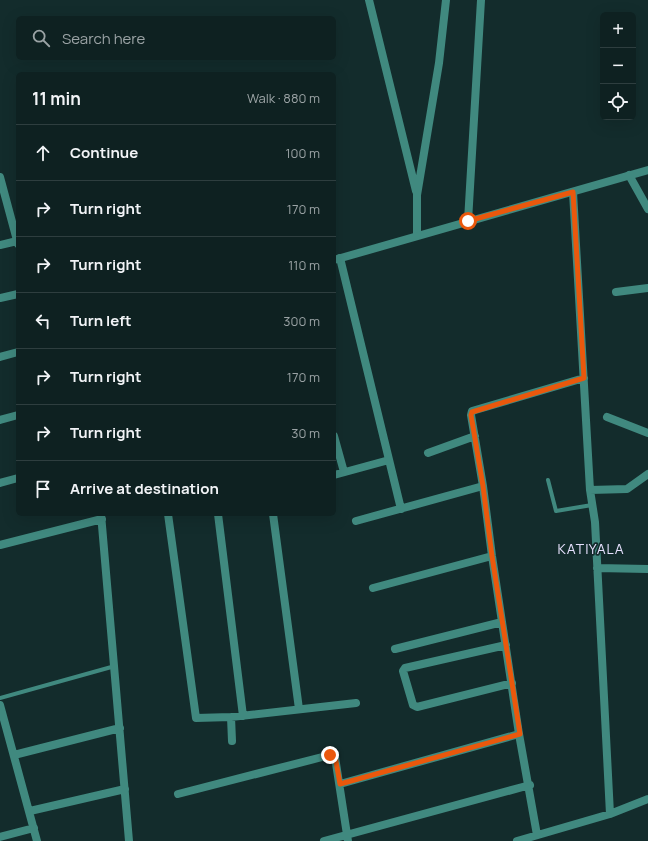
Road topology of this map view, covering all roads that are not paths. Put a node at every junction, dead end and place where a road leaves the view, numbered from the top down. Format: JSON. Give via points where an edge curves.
{"nodes":[{"id":1,"x":369,"y":0,"type":"edge"},
{"id":2,"x":446,"y":0,"type":"edge"},
{"id":3,"x":481,"y":0,"type":"edge"},
{"id":4,"x":648,"y":170,"type":"edge"},
{"id":5,"x":629,"y":175,"type":"junction"},
{"id":6,"x":0,"y":177,"type":"edge"},
{"id":7,"x":573,"y":192,"type":"junction"},
{"id":8,"x":417,"y":195,"type":"junction"},
{"id":9,"x":3,"y":197,"type":"edge"},
{"id":10,"x":648,"y":209,"type":"edge"},
{"id":11,"x":468,"y":221,"type":"junction"},
{"id":12,"x":417,"y":235,"type":"junction"},
{"id":13,"x":16,"y":237,"type":"edge"},
{"id":14,"x":16,"y":243,"type":"edge"},
{"id":15,"x":0,"y":246,"type":"edge"},
{"id":16,"x":337,"y":259,"type":"edge"},
{"id":17,"x":648,"y":288,"type":"edge"},
{"id":18,"x":616,"y":292,"type":"dead end"},
{"id":19,"x":16,"y":294,"type":"edge"},
{"id":20,"x":0,"y":298,"type":"edge"},
{"id":21,"x":16,"y":353,"type":"edge"},
{"id":22,"x":0,"y":357,"type":"edge"},
{"id":23,"x":584,"y":378,"type":"junction"},
{"id":24,"x":16,"y":416,"type":"edge"},
{"id":25,"x":607,"y":417,"type":"dead end"},
{"id":26,"x":0,"y":420,"type":"edge"},
{"id":27,"x":648,"y":433,"type":"edge"},
{"id":28,"x":475,"y":436,"type":"junction"},
{"id":29,"x":336,"y":443,"type":"edge"},
{"id":30,"x":428,"y":453,"type":"dead end"},
{"id":31,"x":389,"y":460,"type":"junction"},
{"id":32,"x":344,"y":472,"type":"junction"},
{"id":33,"x":336,"y":474,"type":"edge"},
{"id":34,"x":648,"y":474,"type":"edge"},
{"id":35,"x":16,"y":479,"type":"edge"},
{"id":36,"x":548,"y":480,"type":"dead end"},
{"id":37,"x":0,"y":483,"type":"edge"},
{"id":38,"x":483,"y":486,"type":"junction"},
{"id":39,"x":590,"y":490,"type":"junction"},
{"id":40,"x":592,"y":505,"type":"junction"},
{"id":41,"x":401,"y":509,"type":"junction"},
{"id":42,"x":168,"y":516,"type":"edge"},
{"id":43,"x":218,"y":516,"type":"edge"},
{"id":44,"x":273,"y":516,"type":"edge"},
{"id":45,"x":101,"y":517,"type":"edge"},
{"id":46,"x":356,"y":521,"type":"dead end"},
{"id":47,"x":0,"y":545,"type":"edge"},
{"id":48,"x":492,"y":556,"type":"junction"},
{"id":49,"x":597,"y":568,"type":"junction"},
{"id":50,"x":648,"y":569,"type":"edge"},
{"id":51,"x":374,"y":588,"type":"dead end"},
{"id":52,"x":502,"y":622,"type":"junction"},
{"id":53,"x":506,"y":645,"type":"junction"},
{"id":54,"x":395,"y":648,"type":"dead end"},
{"id":55,"x":115,"y":666,"type":"junction"},
{"id":56,"x":512,"y":683,"type":"junction"},
{"id":57,"x":0,"y":698,"type":"edge"},
{"id":58,"x":356,"y":703,"type":"dead end"},
{"id":59,"x":0,"y":705,"type":"edge"},
{"id":60,"x":299,"y":710,"type":"junction"},
{"id":61,"x":243,"y":716,"type":"junction"},
{"id":62,"x":231,"y":717,"type":"junction"},
{"id":63,"x":120,"y":728,"type":"junction"},
{"id":64,"x":520,"y":734,"type":"junction"},
{"id":65,"x":232,"y":741,"type":"dead end"},
{"id":66,"x":14,"y":755,"type":"junction"},
{"id":67,"x":340,"y":784,"type":"junction"},
{"id":68,"x":530,"y":785,"type":"junction"},
{"id":69,"x":125,"y":788,"type":"junction"},
{"id":70,"x":178,"y":794,"type":"dead end"},
{"id":71,"x":648,"y":799,"type":"edge"},
{"id":72,"x":30,"y":811,"type":"junction"},
{"id":73,"x":610,"y":814,"type":"junction"},
{"id":74,"x":34,"y":828,"type":"junction"},
{"id":75,"x":538,"y":835,"type":"junction"},
{"id":76,"x":0,"y":837,"type":"edge"},
{"id":77,"x":348,"y":838,"type":"edge"},
{"id":78,"x":37,"y":841,"type":"edge"},
{"id":79,"x":129,"y":841,"type":"edge"},
{"id":80,"x":324,"y":841,"type":"edge"},
{"id":81,"x":516,"y":841,"type":"edge"}],
"edges":[{"from":1,"to":8,"type":"street"},
{"from":2,"to":8,"type":"street","via":[[439,62]]},
{"from":3,"to":11,"type":"street"},
{"from":4,"to":5,"type":"street"},
{"from":5,"to":7,"type":"street"},
{"from":5,"to":10,"type":"street"},
{"from":6,"to":9,"type":"street"},
{"from":7,"to":11,"type":"street"},
{"from":7,"to":23,"type":"street"},
{"from":8,"to":12,"type":"street"},
{"from":9,"to":13,"type":"street"},
{"from":11,"to":12,"type":"street"},
{"from":12,"to":16,"type":"street"},
{"from":14,"to":15,"type":"street"},
{"from":16,"to":31,"type":"street"},
{"from":17,"to":18,"type":"street"},
{"from":19,"to":20,"type":"street"},
{"from":21,"to":22,"type":"street"},
{"from":23,"to":28,"type":"street","via":[[472,412]]},
{"from":23,"to":39,"type":"street"},
{"from":24,"to":26,"type":"street"},
{"from":25,"to":27,"type":"street"},
{"from":28,"to":30,"type":"street"},
{"from":28,"to":38,"type":"street"},
{"from":29,"to":32,"type":"street"},
{"from":31,"to":32,"type":"street"},
{"from":31,"to":41,"type":"street"},
{"from":32,"to":33,"type":"street"},
{"from":34,"to":39,"type":"street","via":[[627,489]]},
{"from":35,"to":37,"type":"street"},
{"from":36,"to":40,"type":"lane","via":[[556,511]]},
{"from":38,"to":41,"type":"street"},
{"from":38,"to":48,"type":"street"},
{"from":39,"to":40,"type":"street"},
{"from":40,"to":49,"type":"street"},
{"from":41,"to":46,"type":"street"},
{"from":42,"to":62,"type":"street","via":[[194,714],[196,718]]},
{"from":43,"to":61,"type":"street"},
{"from":44,"to":60,"type":"street"},
{"from":45,"to":47,"type":"street"},
{"from":45,"to":55,"type":"street"},
{"from":48,"to":51,"type":"street"},
{"from":48,"to":52,"type":"street"},
{"from":49,"to":50,"type":"street"},
{"from":49,"to":73,"type":"street"},
{"from":52,"to":53,"type":"street"},
{"from":52,"to":54,"type":"street"},
{"from":53,"to":56,"type":"street"},
{"from":53,"to":56,"type":"street","via":[[405,668],[403,671],[413,705],[417,707]]},
{"from":55,"to":57,"type":"lane"},
{"from":55,"to":63,"type":"street"},
{"from":56,"to":64,"type":"street"},
{"from":58,"to":60,"type":"street"},
{"from":59,"to":66,"type":"street"},
{"from":60,"to":61,"type":"street"},
{"from":61,"to":62,"type":"street"},
{"from":62,"to":65,"type":"street"},
{"from":63,"to":66,"type":"street"},
{"from":63,"to":69,"type":"street"},
{"from":64,"to":67,"type":"street"},
{"from":64,"to":68,"type":"street"},
{"from":66,"to":72,"type":"street"},
{"from":67,"to":70,"type":"street","via":[[335,756],[330,755]]},
{"from":67,"to":77,"type":"street"},
{"from":68,"to":75,"type":"street"},
{"from":68,"to":77,"type":"street"},
{"from":69,"to":72,"type":"street"},
{"from":69,"to":79,"type":"street"},
{"from":71,"to":73,"type":"street"},
{"from":72,"to":74,"type":"street"},
{"from":73,"to":75,"type":"street"},
{"from":74,"to":76,"type":"street"},
{"from":74,"to":78,"type":"street"},
{"from":75,"to":81,"type":"street"},
{"from":77,"to":80,"type":"street"}]}
